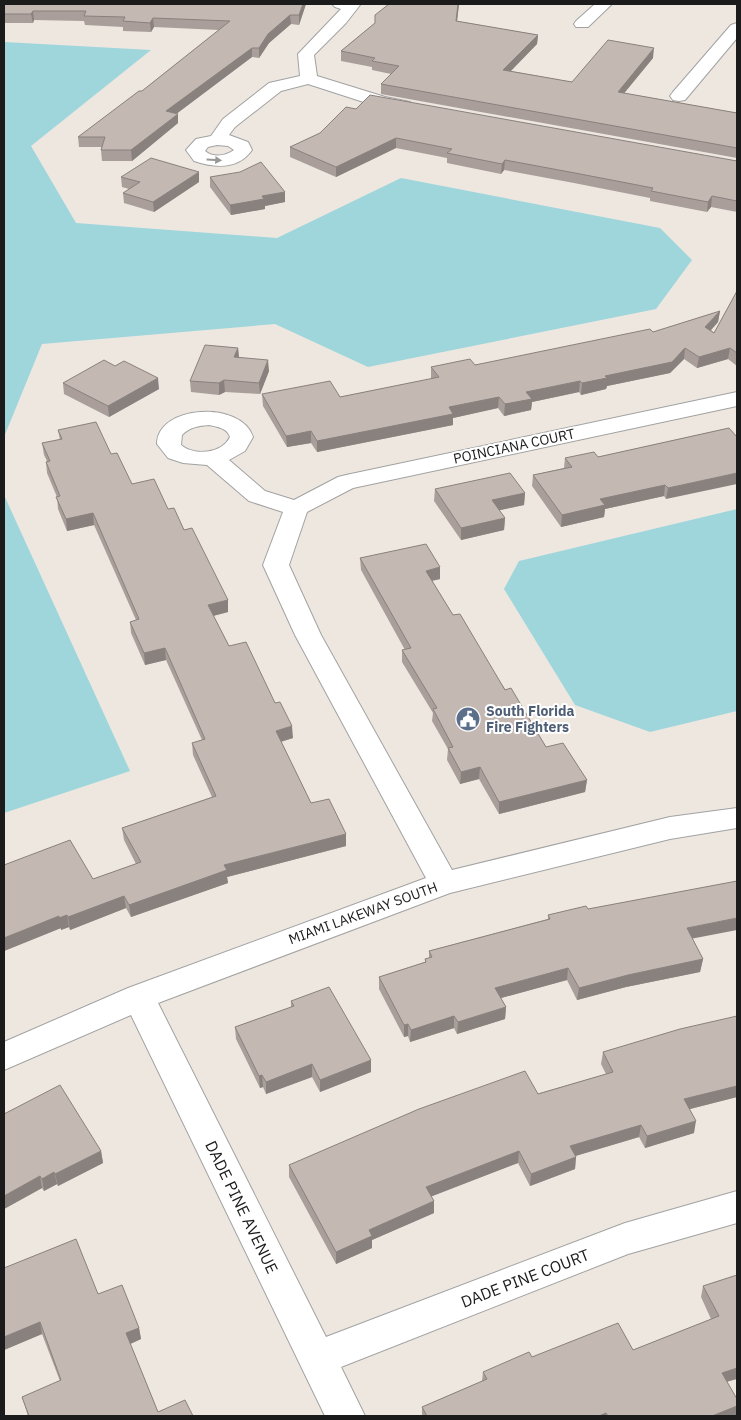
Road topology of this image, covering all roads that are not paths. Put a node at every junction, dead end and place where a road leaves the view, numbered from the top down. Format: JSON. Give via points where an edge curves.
{"nodes":[{"id":1,"x":340,"y":4,"type":"edge"},
{"id":2,"x":604,"y":4,"type":"edge"},
{"id":3,"x":582,"y":24,"type":"dead end"},
{"id":4,"x":737,"y":28,"type":"edge"},
{"id":5,"x":309,"y":79,"type":"junction"},
{"id":6,"x":679,"y":96,"type":"dead end"},
{"id":7,"x":421,"y":109,"type":"edge"},
{"id":8,"x":217,"y":140,"type":"dead end"},
{"id":9,"x":737,"y":399,"type":"edge"},
{"id":10,"x":214,"y":458,"type":"dead end"},
{"id":11,"x":296,"y":508,"type":"junction"},
{"id":12,"x":737,"y":818,"type":"edge"},
{"id":13,"x":444,"y":883,"type":"junction"},
{"id":14,"x":139,"y":997,"type":"junction"},
{"id":15,"x":4,"y":1057,"type":"edge"},
{"id":16,"x":737,"y":1207,"type":"edge"},
{"id":17,"x":316,"y":1359,"type":"junction"},
{"id":18,"x":345,"y":1416,"type":"edge"}],
"edges":[{"from":1,"to":5,"type":"street","via":[[352,5],[306,54]]},
{"from":2,"to":3,"type":"street"},
{"from":4,"to":6,"type":"street"},
{"from":5,"to":7,"type":"street","via":[[382,102]]},
{"from":5,"to":8,"type":"street","via":[[275,88],[229,123]]},
{"from":9,"to":11,"type":"street","name":"POINCIANA COURT","via":[[346,482]]},
{"from":10,"to":11,"type":"street","via":[[256,496]]},
{"from":11,"to":13,"type":"street","via":[[276,565],[308,635]]},
{"from":12,"to":13,"type":"street","name":"MIAMI LAKEWAY SOUTH","via":[[670,828]]},
{"from":13,"to":14,"type":"street","name":"MIAMI LAKEWAY SOUTH"},
{"from":14,"to":15,"type":"street","name":"MIAMI LAKEWAY SOUTH"},
{"from":14,"to":17,"type":"street","name":"DADE PINE AVENUE"},
{"from":16,"to":17,"type":"street","name":"DADE PINE COURT","via":[[625,1239]]},
{"from":17,"to":18,"type":"street","name":"DADE PINE AVENUE"}]}
